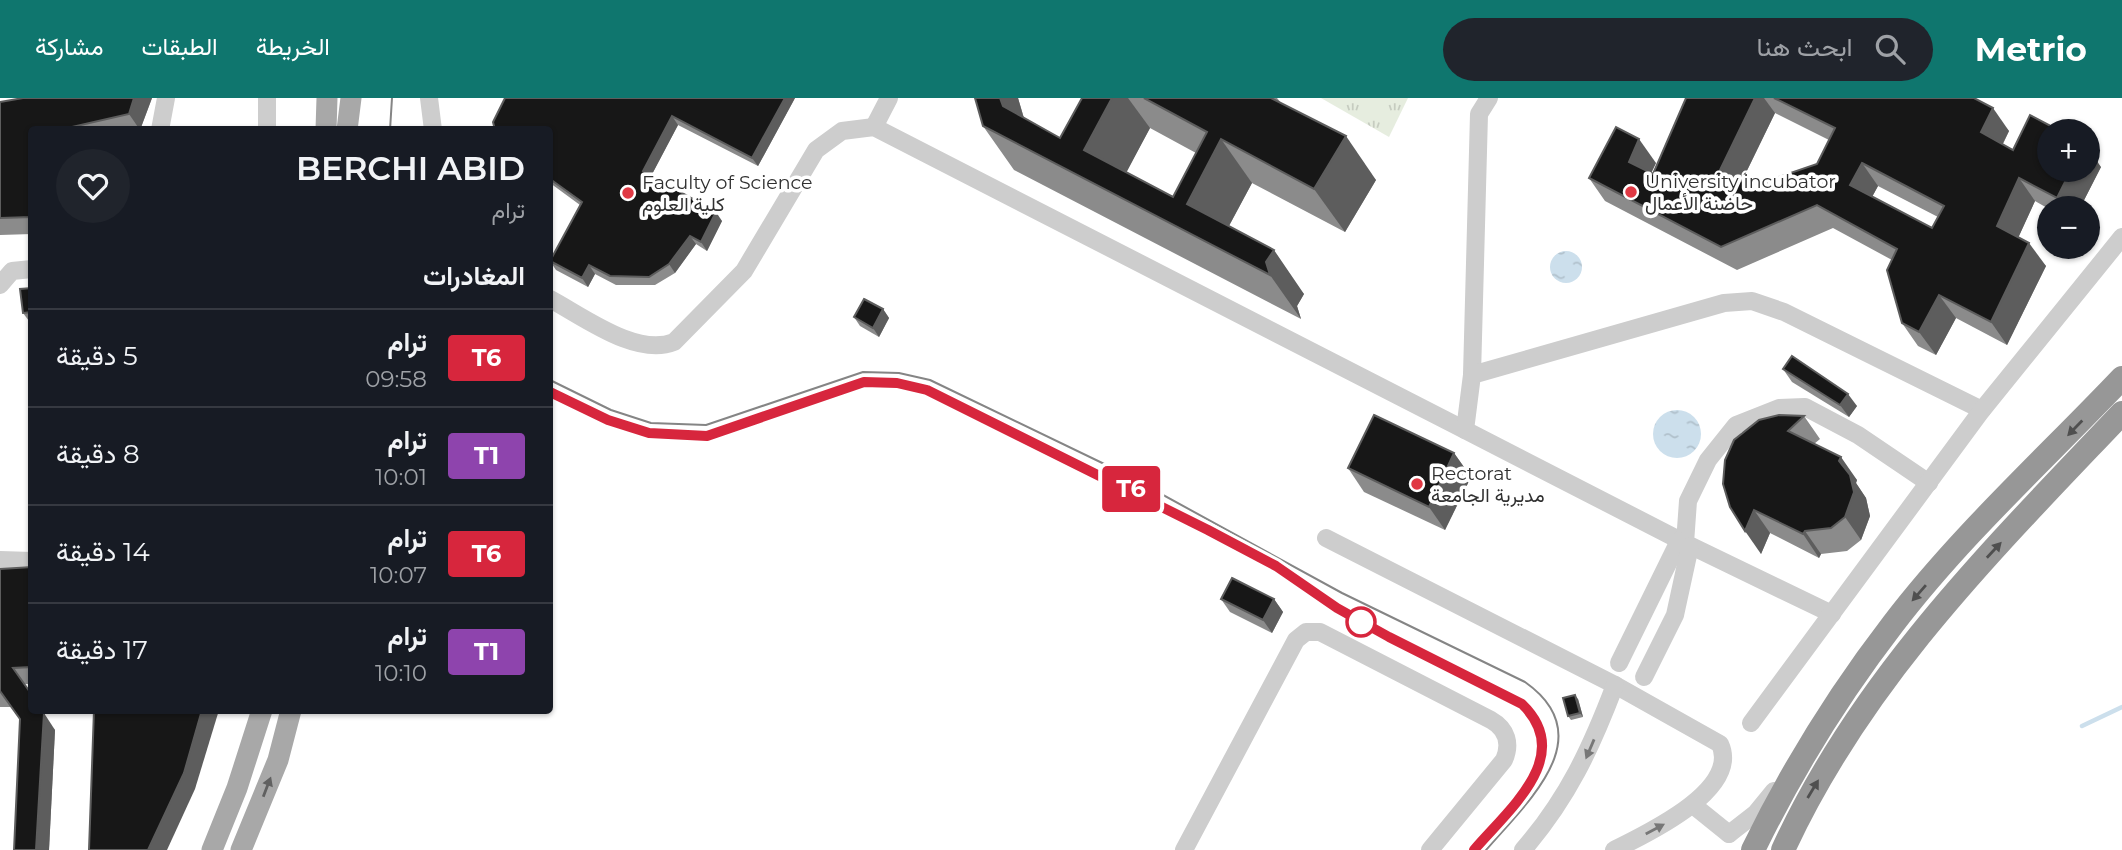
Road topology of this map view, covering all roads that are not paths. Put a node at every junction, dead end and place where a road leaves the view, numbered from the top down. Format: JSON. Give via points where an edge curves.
{"nodes":[{"id":1,"x":166,"y":98,"type":"edge"},
{"id":2,"x":267,"y":98,"type":"edge"},
{"id":3,"x":327,"y":98,"type":"edge"},
{"id":4,"x":351,"y":98,"type":"edge"},
{"id":5,"x":429,"y":98,"type":"edge"},
{"id":6,"x":889,"y":98,"type":"edge"},
{"id":7,"x":1489,"y":98,"type":"edge"},
{"id":8,"x":161,"y":126,"type":"edge"},
{"id":9,"x":267,"y":126,"type":"edge"},
{"id":10,"x":326,"y":126,"type":"edge"},
{"id":11,"x":348,"y":126,"type":"edge"},
{"id":12,"x":432,"y":126,"type":"edge"},
{"id":13,"x":874,"y":127,"type":"junction"},
{"id":14,"x":2122,"y":237,"type":"edge"},
{"id":15,"x":28,"y":270,"type":"edge"},
{"id":16,"x":4,"y":275,"type":"edge"},
{"id":17,"x":553,"y":301,"type":"edge"},
{"id":18,"x":1472,"y":375,"type":"junction"},
{"id":19,"x":2122,"y":378,"type":"edge"},
{"id":20,"x":1982,"y":410,"type":"junction"},
{"id":21,"x":2122,"y":413,"type":"edge"},
{"id":22,"x":1465,"y":430,"type":"junction"},
{"id":23,"x":1929,"y":483,"type":"junction"},
{"id":24,"x":1326,"y":538,"type":"dead end"},
{"id":25,"x":1684,"y":544,"type":"junction"},
{"id":26,"x":0,"y":560,"type":"edge"},
{"id":27,"x":28,"y":561,"type":"edge"},
{"id":28,"x":1832,"y":614,"type":"junction"},
{"id":29,"x":1619,"y":663,"type":"dead end"},
{"id":30,"x":1644,"y":677,"type":"dead end"},
{"id":31,"x":1615,"y":685,"type":"junction"},
{"id":32,"x":261,"y":714,"type":"edge"},
{"id":33,"x":290,"y":714,"type":"edge"},
{"id":34,"x":1751,"y":723,"type":"dead end"},
{"id":35,"x":1811,"y":742,"type":"junction"},
{"id":36,"x":1693,"y":805,"type":"junction"},
{"id":37,"x":1729,"y":842,"type":"edge"},
{"id":38,"x":212,"y":850,"type":"edge"},
{"id":39,"x":241,"y":850,"type":"edge"},
{"id":40,"x":1184,"y":850,"type":"edge"},
{"id":41,"x":1430,"y":850,"type":"edge"},
{"id":42,"x":1523,"y":850,"type":"edge"},
{"id":43,"x":1614,"y":850,"type":"edge"},
{"id":44,"x":1753,"y":850,"type":"edge"},
{"id":45,"x":1783,"y":850,"type":"edge"}],
"edges":[{"from":1,"to":8,"type":"street"},
{"from":2,"to":9,"type":"street"},
{"from":3,"to":10,"type":"main road"},
{"from":4,"to":11,"type":"main road"},
{"from":5,"to":12,"type":"street"},
{"from":6,"to":13,"type":"street"},
{"from":7,"to":18,"type":"street","via":[[1479,114]]},
{"from":13,"to":17,"type":"street","via":[[842,131],[816,150],[744,271],[674,342],[642,346]]},
{"from":13,"to":22,"type":"street"},
{"from":14,"to":20,"type":"street"},
{"from":15,"to":16,"type":"street"},
{"from":18,"to":20,"type":"street","via":[[1724,303],[1752,301]]},
{"from":18,"to":22,"type":"street"},
{"from":19,"to":35,"type":"highway","one_way":true,"via":[[1962,543],[1903,612]]},
{"from":20,"to":23,"type":"street"},
{"from":45,"to":21,"type":"highway","one_way":true,"via":[[1815,785],[1871,696],[1924,626]]},
{"from":22,"to":25,"type":"street"},
{"from":23,"to":25,"type":"street","via":[[1858,435],[1805,407],[1779,408],[1736,425],[1707,460],[1688,501]]},
{"from":23,"to":28,"type":"street"},
{"from":24,"to":31,"type":"street"},
{"from":25,"to":28,"type":"street"},
{"from":25,"to":29,"type":"street"},
{"from":25,"to":30,"type":"street","via":[[1675,615]]},
{"from":26,"to":27,"type":"street"},
{"from":28,"to":34,"type":"street"},
{"from":31,"to":36,"type":"street","via":[[1720,744],[1725,760],[1722,770]]},
{"from":31,"to":42,"type":"street","one_way":true,"via":[[1576,778]]},
{"from":32,"to":38,"type":"main road"},
{"from":39,"to":33,"type":"main road","one_way":true,"via":[[278,760]]},
{"from":35,"to":37,"type":"street"},
{"from":35,"to":44,"type":"highway"},
{"from":36,"to":37,"type":"street"},
{"from":43,"to":36,"type":"street","one_way":true},
{"from":40,"to":41,"type":"street","via":[[1296,640],[1312,631],[1491,720],[1506,734],[1504,760]]}]}
